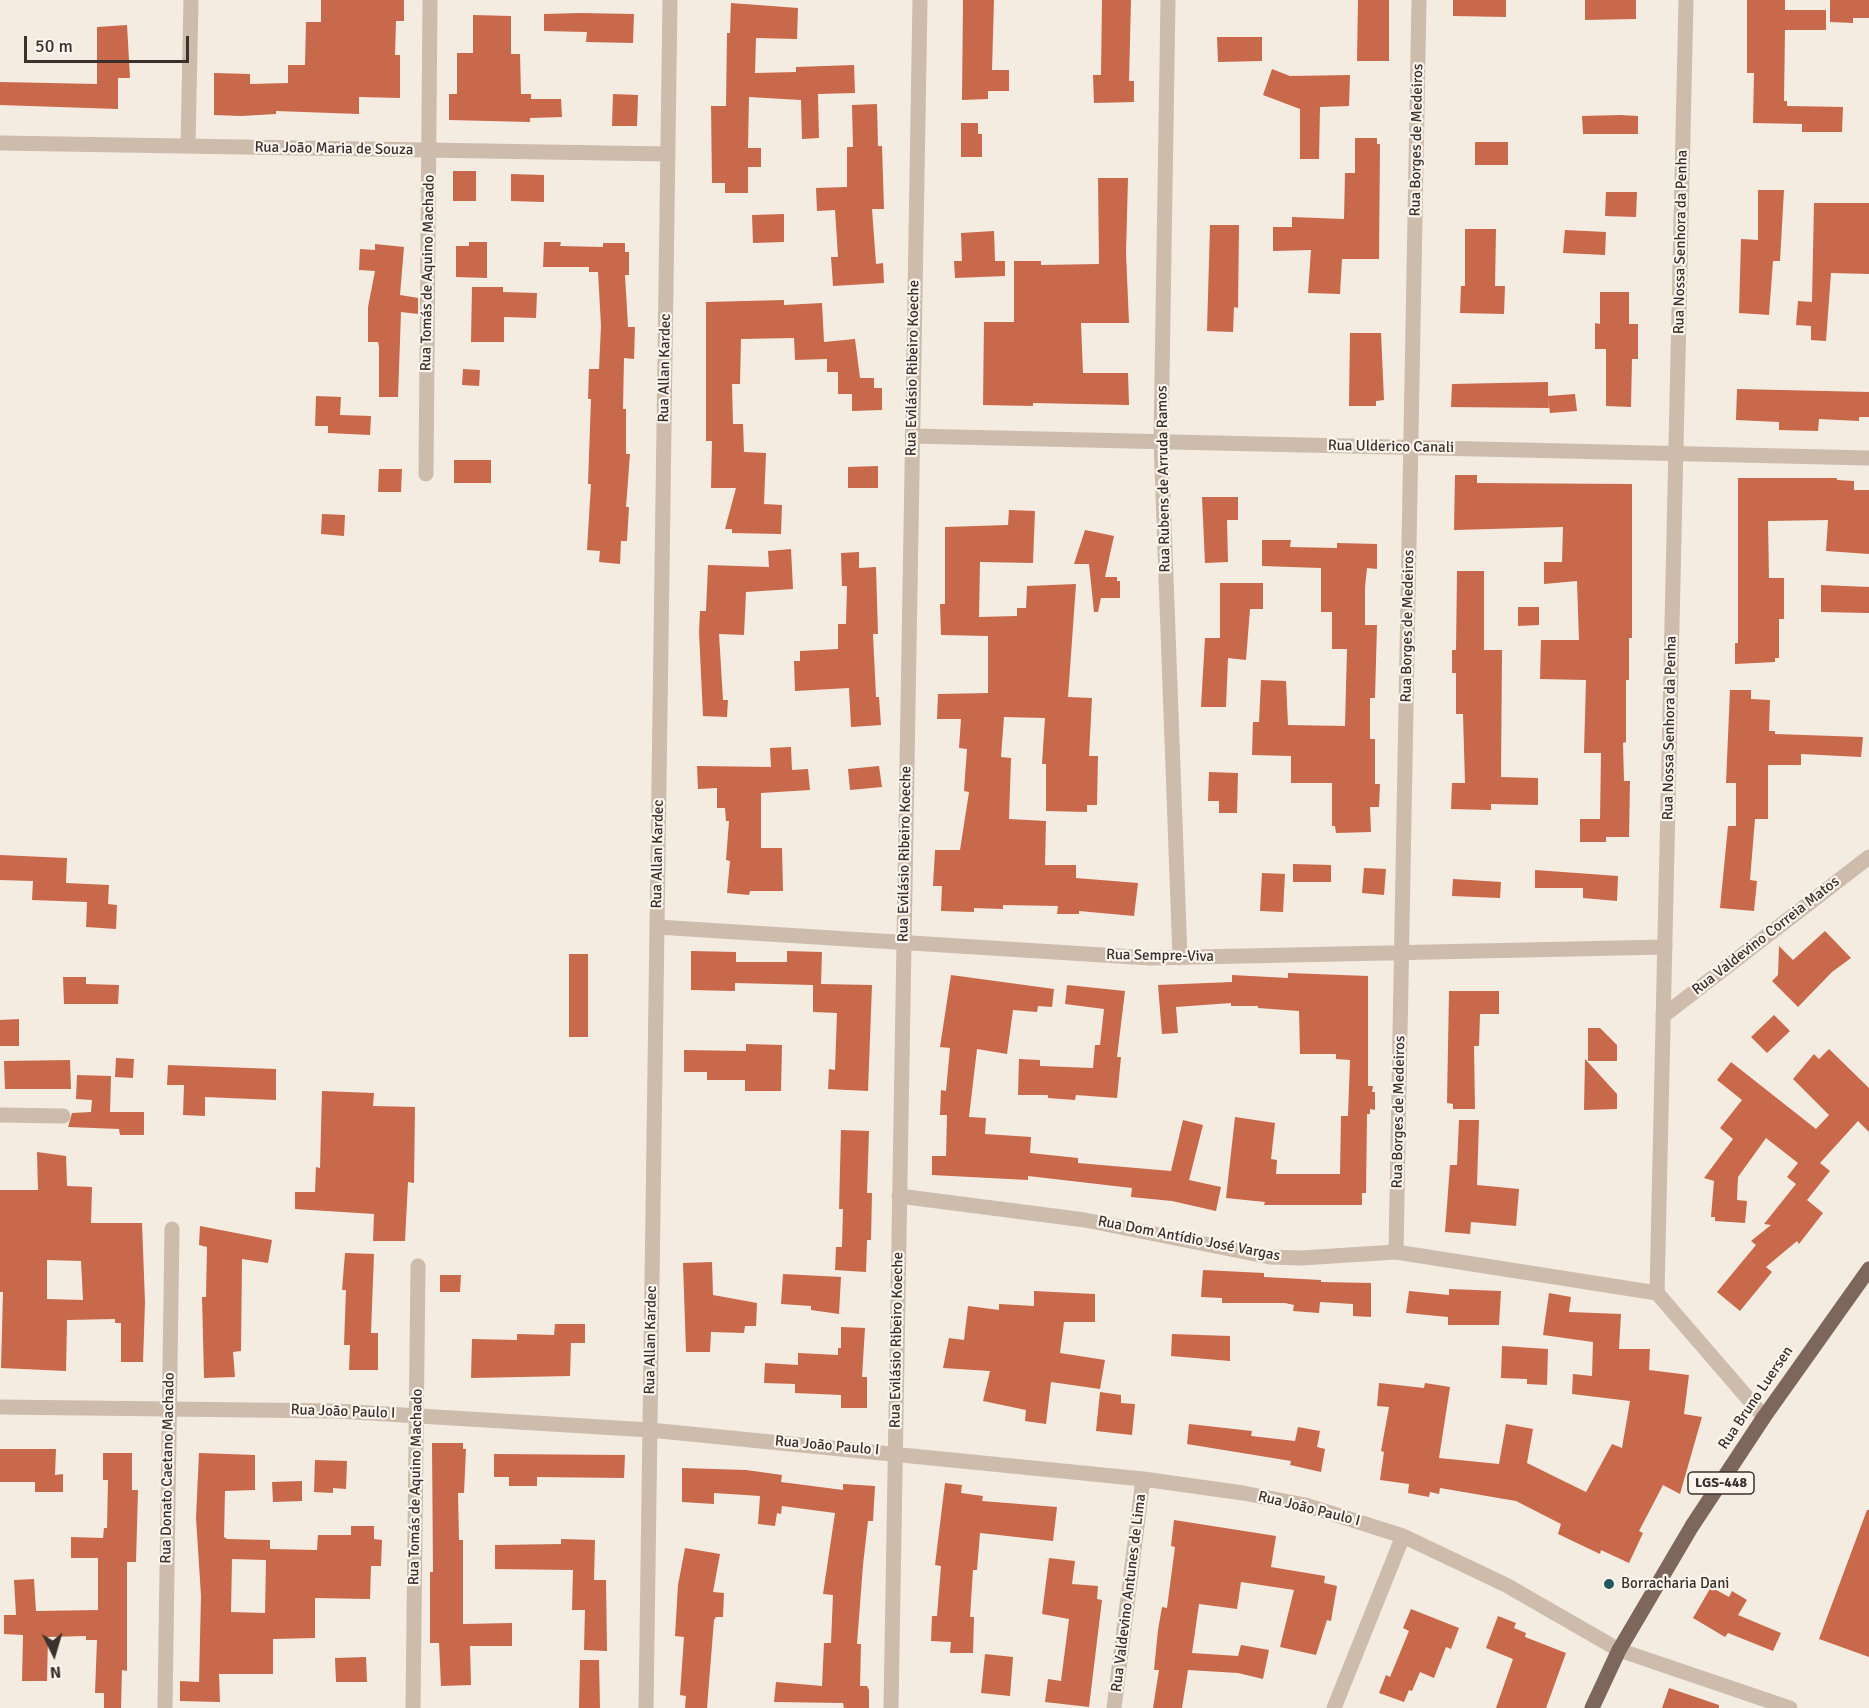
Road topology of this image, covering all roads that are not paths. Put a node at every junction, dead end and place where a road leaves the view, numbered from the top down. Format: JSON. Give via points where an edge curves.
{"nodes":[{"id":1,"x":190,"y":0,"type":"edge"},
{"id":2,"x":430,"y":0,"type":"edge"},
{"id":3,"x":670,"y":0,"type":"edge"},
{"id":4,"x":920,"y":0,"type":"edge"},
{"id":5,"x":1168,"y":0,"type":"edge"},
{"id":6,"x":1419,"y":0,"type":"edge"},
{"id":7,"x":1686,"y":0,"type":"edge"},
{"id":8,"x":0,"y":143,"type":"edge"},
{"id":9,"x":188,"y":146,"type":"junction"},
{"id":10,"x":429,"y":150,"type":"junction"},
{"id":11,"x":668,"y":154,"type":"junction"},
{"id":12,"x":912,"y":436,"type":"junction"},
{"id":13,"x":1161,"y":441,"type":"junction"},
{"id":14,"x":1411,"y":447,"type":"junction"},
{"id":15,"x":1676,"y":453,"type":"junction"},
{"id":16,"x":1869,"y":458,"type":"edge"},
{"id":17,"x":426,"y":474,"type":"dead end"},
{"id":18,"x":1869,"y":857,"type":"edge"},
{"id":19,"x":657,"y":927,"type":"junction"},
{"id":20,"x":903,"y":943,"type":"junction"},
{"id":21,"x":1665,"y":947,"type":"junction"},
{"id":22,"x":1402,"y":954,"type":"junction"},
{"id":23,"x":1180,"y":958,"type":"junction"},
{"id":24,"x":1663,"y":1016,"type":"junction"},
{"id":25,"x":0,"y":1115,"type":"edge"},
{"id":26,"x":63,"y":1116,"type":"dead end"},
{"id":27,"x":899,"y":1196,"type":"junction"},
{"id":28,"x":172,"y":1228,"type":"dead end"},
{"id":29,"x":1396,"y":1252,"type":"junction"},
{"id":30,"x":418,"y":1266,"type":"dead end"},
{"id":31,"x":1869,"y":1269,"type":"edge"},
{"id":32,"x":1657,"y":1293,"type":"junction"},
{"id":33,"x":0,"y":1407,"type":"edge"},
{"id":34,"x":169,"y":1409,"type":"junction"},
{"id":35,"x":416,"y":1414,"type":"junction"},
{"id":36,"x":1764,"y":1417,"type":"junction"},
{"id":37,"x":650,"y":1430,"type":"junction"},
{"id":38,"x":895,"y":1453,"type":"junction"},
{"id":39,"x":1143,"y":1479,"type":"junction"},
{"id":40,"x":1403,"y":1536,"type":"junction"},
{"id":41,"x":1619,"y":1650,"type":"junction"},
{"id":42,"x":165,"y":1708,"type":"edge"},
{"id":43,"x":413,"y":1708,"type":"edge"},
{"id":44,"x":646,"y":1708,"type":"edge"},
{"id":45,"x":891,"y":1708,"type":"edge"},
{"id":46,"x":1114,"y":1708,"type":"edge"},
{"id":47,"x":1334,"y":1708,"type":"edge"},
{"id":48,"x":1592,"y":1708,"type":"edge"},
{"id":49,"x":1790,"y":1708,"type":"edge"}],
"edges":[{"from":1,"to":9,"type":"street"},
{"from":2,"to":10,"type":"street","name":"Rua Tomás de Aquino Machado"},
{"from":3,"to":11,"type":"street","name":"Rua Allan Kardec"},
{"from":4,"to":12,"type":"street","name":"Rua Evilásio Ribeiro Koeche"},
{"from":5,"to":13,"type":"street","name":"Rua Rubens de Arruda Ramos"},
{"from":6,"to":14,"type":"street","name":"Rua Borges de Medeiros"},
{"from":7,"to":15,"type":"street","name":"Rua Nossa Senhora da Penha"},
{"from":8,"to":9,"type":"street","name":"Rua João Maria de Souza"},
{"from":9,"to":10,"type":"street","name":"Rua João Maria de Souza"},
{"from":10,"to":11,"type":"street","name":"Rua João Maria de Souza"},
{"from":10,"to":17,"type":"street","name":"Rua Tomás de Aquino Machado"},
{"from":11,"to":19,"type":"street","name":"Rua Allan Kardec"},
{"from":12,"to":13,"type":"street","name":"Rua Ulderico Canali"},
{"from":12,"to":20,"type":"street","name":"Rua Evilásio Ribeiro Koeche"},
{"from":13,"to":14,"type":"street","name":"Rua Ulderico Canali"},
{"from":13,"to":23,"type":"street","name":"Rua Rubens de Arruda Ramos"},
{"from":14,"to":15,"type":"street","name":"Rua Ulderico Canali"},
{"from":14,"to":22,"type":"street","name":"Rua Borges de Medeiros"},
{"from":15,"to":16,"type":"street","name":"Rua Ulderico Canali"},
{"from":15,"to":21,"type":"street","name":"Rua Nossa Senhora da Penha"},
{"from":18,"to":24,"type":"street","name":"Rua Valdevino Correia Matos"},
{"from":19,"to":20,"type":"street","name":"Rua Sempre-Viva"},
{"from":19,"to":37,"type":"street","name":"Rua Allan Kardec"},
{"from":20,"to":23,"type":"street","name":"Rua Sempre-Viva"},
{"from":20,"to":27,"type":"street","name":"Rua Evilásio Ribeiro Koeche"},
{"from":21,"to":22,"type":"street","name":"Rua Sempre-Viva"},
{"from":21,"to":24,"type":"street","name":"Rua Nossa Senhora da Penha"},
{"from":22,"to":23,"type":"street","name":"Rua Sempre-Viva"},
{"from":22,"to":29,"type":"street","name":"Rua Borges de Medeiros"},
{"from":24,"to":32,"type":"street","name":"Rua Nossa Senhora da Penha"},
{"from":25,"to":26,"type":"street"},
{"from":27,"to":29,"type":"street","name":"Rua Dom Antídio José Vargas","via":[[1085,1220],[1270,1257]]},
{"from":27,"to":38,"type":"street","name":"Rua Evilásio Ribeiro Koeche"},
{"from":28,"to":34,"type":"street","name":"Rua Donato Caetano Machado"},
{"from":29,"to":32,"type":"street","name":"Rua Dom Antídio José Vargas"},
{"from":30,"to":35,"type":"street","name":"Rua Tomás de Aquino Machado"},
{"from":31,"to":36,"type":"main road","name":"Rua Bruno Luersen","number":"LGS-448"},
{"from":32,"to":36,"type":"street"},
{"from":33,"to":34,"type":"street","name":"Rua João Paulo I"},
{"from":34,"to":35,"type":"street","name":"Rua João Paulo I"},
{"from":34,"to":42,"type":"street","name":"Rua Donato Caetano Machado"},
{"from":35,"to":37,"type":"street","name":"Rua João Paulo I"},
{"from":35,"to":43,"type":"street","name":"Rua Tomás de Aquino Machado"},
{"from":36,"to":41,"type":"main road","name":"Rua Bruno Luersen","number":"LGS-448","via":[[1692,1526]]},
{"from":37,"to":38,"type":"street","name":"Rua João Paulo I"},
{"from":37,"to":44,"type":"street","name":"Rua Allan Kardec"},
{"from":38,"to":39,"type":"street","name":"Rua João Paulo I"},
{"from":38,"to":45,"type":"street","name":"Rua Evilásio Ribeiro Koeche"},
{"from":39,"to":40,"type":"street","name":"Rua João Paulo I","via":[[1305,1505]]},
{"from":39,"to":46,"type":"street","name":"Rua Valdevino Antunes de Lima"},
{"from":40,"to":41,"type":"street","name":"Rua João Paulo I","via":[[1506,1585]]},
{"from":40,"to":47,"type":"street"},
{"from":41,"to":48,"type":"main road","name":"Rua Bruno Luersen","number":"LGS-448"},
{"from":41,"to":49,"type":"street","name":"Rua João Paulo I"}]}
